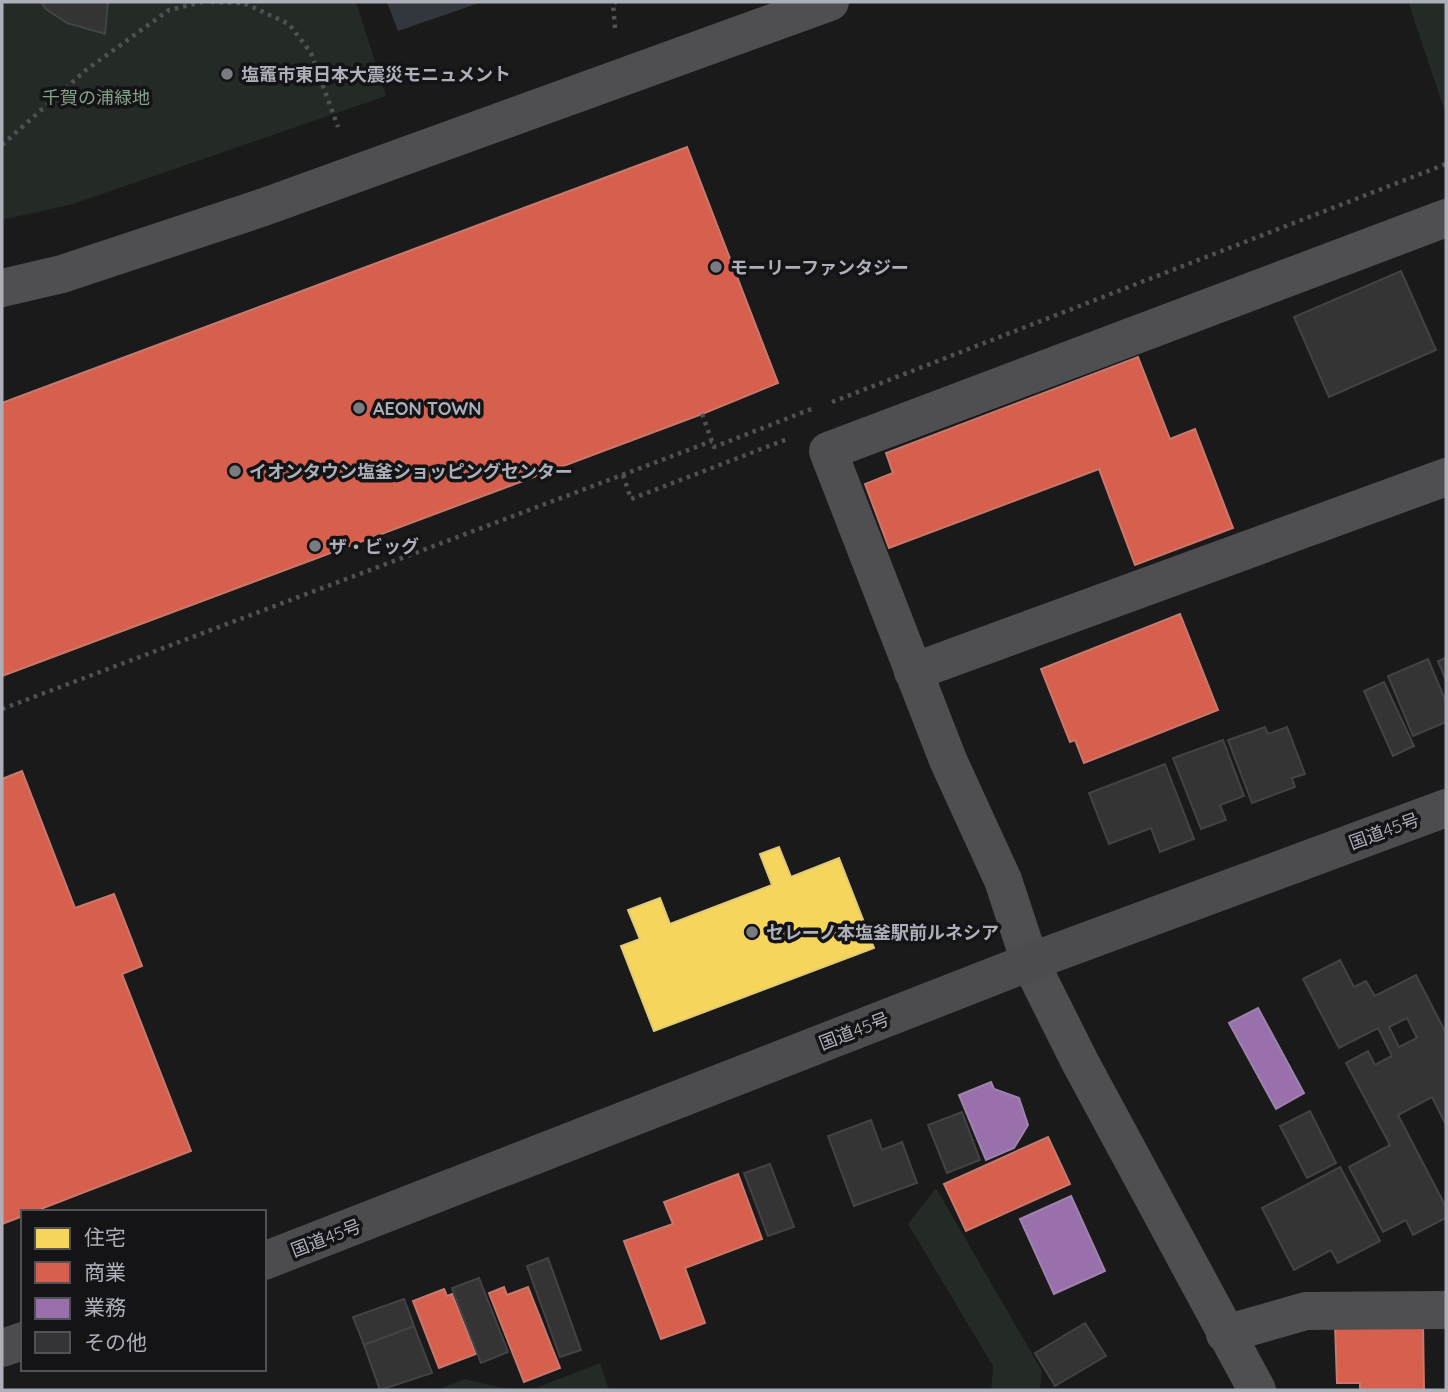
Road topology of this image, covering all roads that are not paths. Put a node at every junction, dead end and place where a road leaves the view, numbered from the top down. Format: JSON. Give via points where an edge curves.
{"nodes":[{"id":1,"x":830,"y":2,"type":"edge"},
{"id":2,"x":1446,"y":218,"type":"edge"},
{"id":3,"x":2,"y":288,"type":"edge"},
{"id":4,"x":1446,"y":477,"type":"edge"},
{"id":5,"x":913,"y":672,"type":"junction"},
{"id":6,"x":1446,"y":808,"type":"edge"},
{"id":7,"x":1030,"y":962,"type":"junction"},
{"id":8,"x":266,"y":1260,"type":"edge"},
{"id":9,"x":1446,"y":1310,"type":"edge"},
{"id":10,"x":1225,"y":1334,"type":"junction"},
{"id":11,"x":21,"y":1342,"type":"edge"},
{"id":12,"x":2,"y":1348,"type":"edge"},
{"id":13,"x":1257,"y":1390,"type":"edge"}],
"edges":[{"from":1,"to":3,"type":"street","via":[[264,207],[62,274]]},
{"from":2,"to":5,"type":"street","via":[[828,451]]},
{"from":4,"to":5,"type":"street"},
{"from":5,"to":7,"type":"street","via":[[1003,880]]},
{"from":6,"to":7,"type":"highway","name":"国道45号"},
{"from":7,"to":8,"type":"highway","name":"国道45号"},
{"from":7,"to":10,"type":"street"},
{"from":9,"to":10,"type":"street","via":[[1306,1311]]},
{"from":10,"to":13,"type":"street"},
{"from":11,"to":12,"type":"highway"}]}
